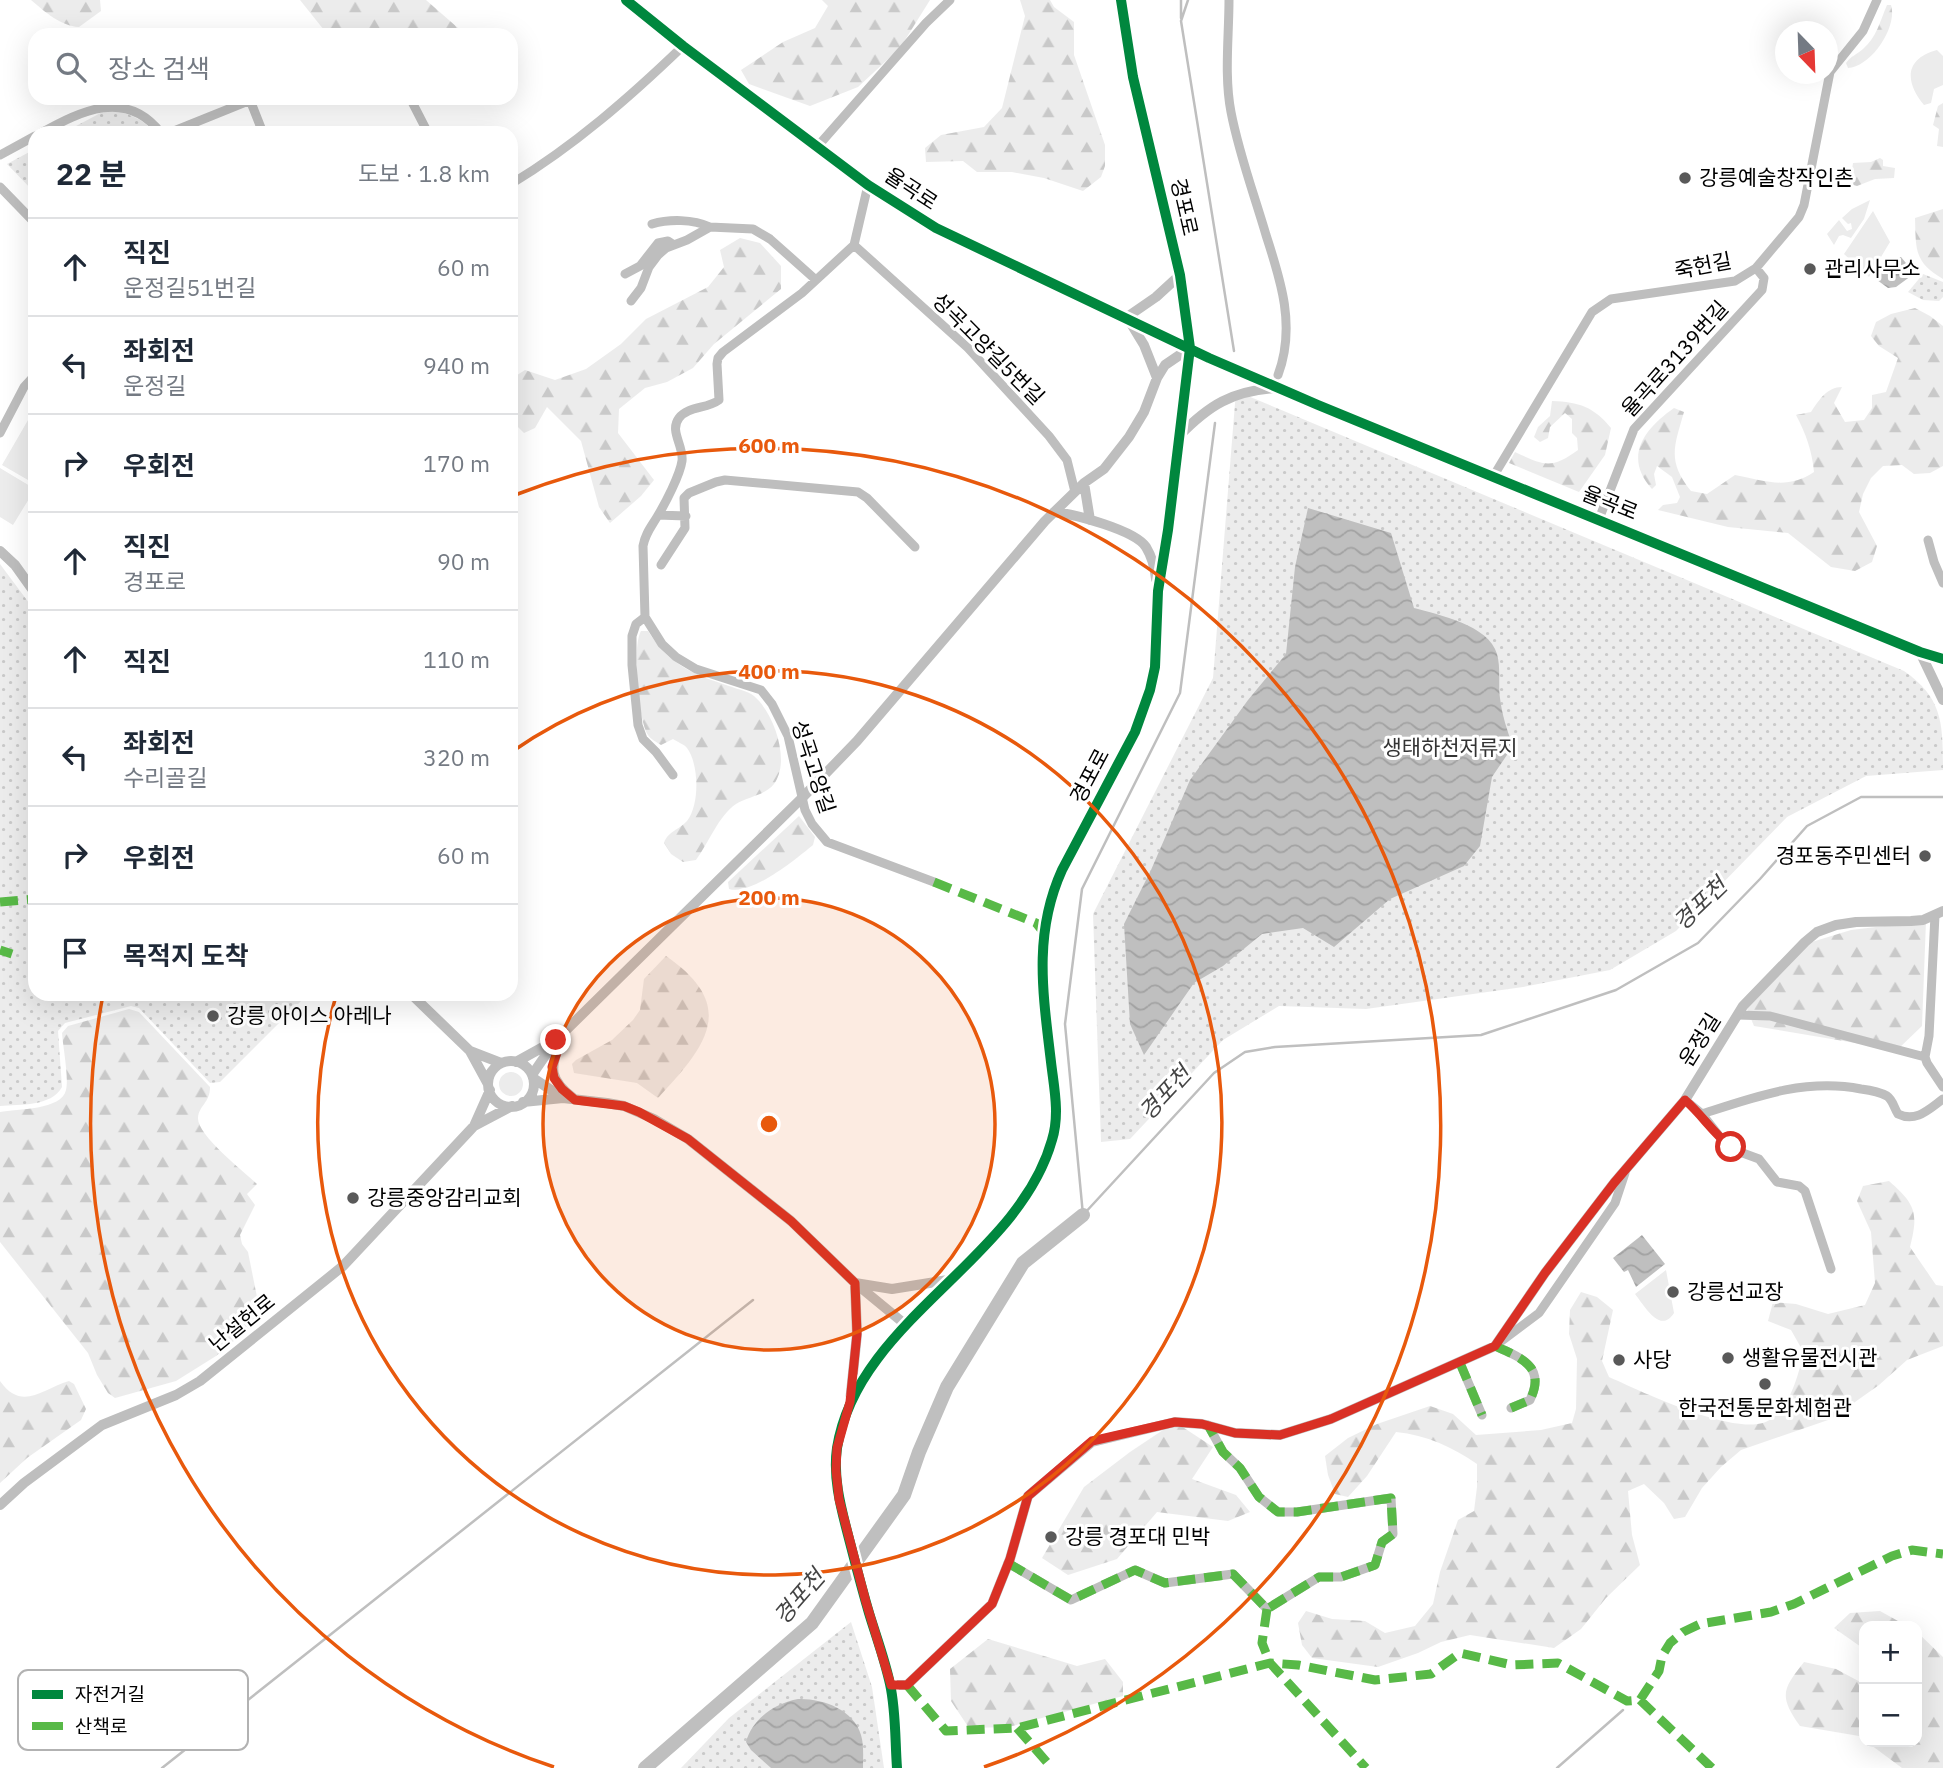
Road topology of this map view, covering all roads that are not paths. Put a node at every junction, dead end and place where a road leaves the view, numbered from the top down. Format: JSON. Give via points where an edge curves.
{"nodes":[{"id":1,"x":626,"y":0,"type":"edge"},
{"id":2,"x":950,"y":0,"type":"edge"},
{"id":3,"x":1121,"y":0,"type":"edge"},
{"id":4,"x":1229,"y":0,"type":"edge"},
{"id":5,"x":1877,"y":0,"type":"edge"},
{"id":6,"x":685,"y":43,"type":"junction"},
{"id":7,"x":238,"y":105,"type":"edge"},
{"id":8,"x":255,"y":105,"type":"edge"},
{"id":9,"x":414,"y":105,"type":"edge"},
{"id":10,"x":53,"y":126,"type":"edge"},
{"id":11,"x":153,"y":126,"type":"edge"},
{"id":12,"x":186,"y":126,"type":"edge"},
{"id":13,"x":261,"y":126,"type":"edge"},
{"id":14,"x":424,"y":126,"type":"edge"},
{"id":15,"x":28,"y":140,"type":"edge"},
{"id":16,"x":817,"y":147,"type":"junction"},
{"id":17,"x":0,"y":155,"type":"edge"},
{"id":18,"x":518,"y":180,"type":"edge"},
{"id":19,"x":868,"y":185,"type":"junction"},
{"id":20,"x":0,"y":187,"type":"edge"},
{"id":21,"x":28,"y":216,"type":"edge"},
{"id":22,"x":652,"y":224,"type":"dead end"},
{"id":23,"x":710,"y":227,"type":"junction"},
{"id":24,"x":674,"y":245,"type":"junction"},
{"id":25,"x":854,"y":245,"type":"junction"},
{"id":26,"x":1756,"y":268,"type":"junction"},
{"id":27,"x":625,"y":274,"type":"dead end"},
{"id":28,"x":1180,"y":275,"type":"junction"},
{"id":29,"x":816,"y":280,"type":"junction"},
{"id":30,"x":631,"y":301,"type":"dead end"},
{"id":31,"x":1127,"y":317,"type":"junction"},
{"id":32,"x":1190,"y":348,"type":"junction"},
{"id":33,"x":1278,"y":375,"type":"dead end"},
{"id":34,"x":1157,"y":377,"type":"junction"},
{"id":35,"x":28,"y":383,"type":"edge"},
{"id":36,"x":1279,"y":388,"type":"junction"},
{"id":37,"x":0,"y":433,"type":"edge"},
{"id":38,"x":1179,"y":436,"type":"junction"},
{"id":39,"x":1493,"y":477,"type":"junction"},
{"id":40,"x":1084,"y":483,"type":"junction"},
{"id":41,"x":1074,"y":492,"type":"junction"},
{"id":42,"x":1054,"y":512,"type":"junction"},
{"id":43,"x":658,"y":515,"type":"junction"},
{"id":44,"x":685,"y":516,"type":"junction"},
{"id":45,"x":1599,"y":519,"type":"junction"},
{"id":46,"x":1090,"y":520,"type":"junction"},
{"id":47,"x":1928,"y":540,"type":"dead end"},
{"id":48,"x":915,"y":547,"type":"dead end"},
{"id":49,"x":0,"y":551,"type":"edge"},
{"id":50,"x":661,"y":565,"type":"dead end"},
{"id":51,"x":28,"y":583,"type":"edge"},
{"id":52,"x":1943,"y":583,"type":"edge"},
{"id":53,"x":1158,"y":591,"type":"junction"},
{"id":54,"x":645,"y":617,"type":"junction"},
{"id":55,"x":1920,"y":652,"type":"junction"},
{"id":56,"x":1943,"y":659,"type":"edge"},
{"id":57,"x":1943,"y":700,"type":"edge"},
{"id":58,"x":673,"y":775,"type":"dead end"},
{"id":59,"x":801,"y":799,"type":"junction"},
{"id":60,"x":934,"y":882,"type":"dead end"},
{"id":61,"x":1939,"y":913,"type":"edge"},
{"id":62,"x":418,"y":1001,"type":"edge"},
{"id":63,"x":1738,"y":1014,"type":"junction"},
{"id":64,"x":560,"y":1036,"type":"junction"},
{"id":65,"x":470,"y":1051,"type":"junction"},
{"id":66,"x":1925,"y":1057,"type":"junction"},
{"id":67,"x":516,"y":1062,"type":"junction"},
{"id":68,"x":501,"y":1063,"type":"junction"},
{"id":69,"x":532,"y":1077,"type":"junction"},
{"id":70,"x":489,"y":1087,"type":"junction"},
{"id":71,"x":1943,"y":1087,"type":"edge"},
{"id":72,"x":563,"y":1098,"type":"junction"},
{"id":73,"x":1943,"y":1099,"type":"edge"},
{"id":74,"x":575,"y":1100,"type":"junction"},
{"id":75,"x":1685,"y":1100,"type":"junction"},
{"id":76,"x":523,"y":1102,"type":"junction"},
{"id":77,"x":512,"y":1106,"type":"junction"},
{"id":78,"x":1702,"y":1114,"type":"junction"},
{"id":79,"x":474,"y":1126,"type":"junction"},
{"id":80,"x":1625,"y":1172,"type":"junction"},
{"id":81,"x":1831,"y":1269,"type":"dead end"},
{"id":82,"x":951,"y":1279,"type":"junction"},
{"id":83,"x":855,"y":1283,"type":"junction"},
{"id":84,"x":906,"y":1325,"type":"junction"},
{"id":85,"x":1495,"y":1346,"type":"junction"},
{"id":86,"x":1460,"y":1363,"type":"junction"},
{"id":87,"x":850,"y":1402,"type":"junction"},
{"id":88,"x":1511,"y":1408,"type":"dead end"},
{"id":89,"x":1482,"y":1415,"type":"dead end"},
{"id":90,"x":1208,"y":1425,"type":"junction"},
{"id":91,"x":0,"y":1505,"type":"edge"},
{"id":92,"x":1008,"y":1563,"type":"junction"},
{"id":93,"x":891,"y":1685,"type":"junction"},
{"id":94,"x":897,"y":1768,"type":"edge"}],
"edges":[{"from":1,"to":6,"type":"street","name":"율곡로"},
{"from":2,"to":16,"type":"street"},
{"from":3,"to":28,"type":"street","name":"경포로","via":[[1133,76]]},
{"from":4,"to":33,"type":"street","via":[[1230,108],[1287,316]]},
{"from":5,"to":26,"type":"street","name":"죽헌길","via":[[1863,31],[1830,72],[1799,217]]},
{"from":6,"to":16,"type":"street","name":"율곡로"},
{"from":6,"to":18,"type":"street","via":[[591,127]]},
{"from":7,"to":12,"type":"street"},
{"from":8,"to":13,"type":"street"},
{"from":9,"to":14,"type":"street"},
{"from":10,"to":11,"type":"street","via":[[111,106],[139,114]]},
{"from":15,"to":17,"type":"street"},
{"from":16,"to":19,"type":"street","name":"율곡로"},
{"from":19,"to":25,"type":"street"},
{"from":19,"to":31,"type":"street","name":"율곡로","via":[[936,228]]},
{"from":20,"to":21,"type":"street"},
{"from":22,"to":23,"type":"street","via":[[694,221]]},
{"from":23,"to":24,"type":"street"},
{"from":23,"to":29,"type":"street","via":[[753,229]]},
{"from":24,"to":27,"type":"street","via":[[658,243],[640,266]]},
{"from":24,"to":30,"type":"street","via":[[658,255]]},
{"from":25,"to":29,"type":"street"},
{"from":25,"to":41,"type":"street","name":"성곡고양길5번길","via":[[968,348],[1049,436],[1067,460]]},
{"from":26,"to":39,"type":"street","name":"죽헌길","via":[[1735,281],[1611,299],[1592,312]]},
{"from":26,"to":45,"type":"street","name":"율곡로3139번길","via":[[1765,278],[1762,290],[1634,429]]},
{"from":28,"to":31,"type":"street"},
{"from":28,"to":32,"type":"street","name":"경포로"},
{"from":29,"to":43,"type":"street","via":[[718,358],[719,400],[685,412],[676,423],[682,459]]},
{"from":31,"to":32,"type":"street","name":"율곡로"},
{"from":31,"to":34,"type":"street"},
{"from":32,"to":34,"type":"street","via":[[1165,365]]},
{"from":32,"to":36,"type":"street","name":"율곡로"},
{"from":32,"to":38,"type":"street","name":"경포로"},
{"from":34,"to":40,"type":"street","via":[[1129,437],[1104,469]]},
{"from":35,"to":37,"type":"street"},
{"from":36,"to":38,"type":"street","via":[[1220,401]]},
{"from":36,"to":39,"type":"street","name":"율곡로"},
{"from":38,"to":53,"type":"street","name":"경포로"},
{"from":39,"to":45,"type":"street","name":"율곡로"},
{"from":40,"to":41,"type":"street"},
{"from":40,"to":46,"type":"street"},
{"from":41,"to":42,"type":"street"},
{"from":42,"to":46,"type":"street"},
{"from":42,"to":59,"type":"street","via":[[857,741]]},
{"from":43,"to":44,"type":"street"},
{"from":43,"to":54,"type":"street","via":[[643,546]]},
{"from":44,"to":48,"type":"street","via":[[684,498],[689,492],[725,480],[848,490],[867,498]]},
{"from":44,"to":50,"type":"street","via":[[685,528]]},
{"from":45,"to":55,"type":"street","name":"율곡로"},
{"from":46,"to":53,"type":"street","via":[[1140,540],[1151,557]]},
{"from":47,"to":52,"type":"street"},
{"from":49,"to":51,"type":"street"},
{"from":53,"to":82,"type":"street","name":"경포로","via":[[1155,667],[1144,710],[1062,870],[1047,915],[1041,961],[1057,1097],[1051,1144],[1012,1215]]},
{"from":54,"to":58,"type":"street","via":[[632,636],[638,724],[643,739]]},
{"from":54,"to":59,"type":"street","name":"성곡고양길","via":[[676,657],[696,669],[761,690],[788,736]]},
{"from":55,"to":56,"type":"street","name":"율곡로"},
{"from":55,"to":57,"type":"street"},
{"from":59,"to":60,"type":"street","name":"성곡고양길","via":[[812,824],[827,842]]},
{"from":59,"to":64,"type":"street"},
{"from":61,"to":63,"type":"street","name":"운정길","via":[[1894,923],[1836,925],[1817,932]]},
{"from":61,"to":66,"type":"street"},
{"from":62,"to":65,"type":"street"},
{"from":63,"to":66,"type":"street","via":[[1770,1016]]},
{"from":63,"to":75,"type":"street","name":"운정길"},
{"from":64,"to":67,"type":"street"},
{"from":64,"to":69,"type":"street"},
{"from":64,"to":74,"type":"street","via":[[554,1078]]},
{"from":65,"to":68,"type":"street"},
{"from":65,"to":70,"type":"street"},
{"from":66,"to":71,"type":"street"},
{"from":67,"to":68,"type":"street"},
{"from":67,"to":69,"type":"street","via":[[527,1067]]},
{"from":68,"to":70,"type":"street","via":[[490,1074]]},
{"from":69,"to":72,"type":"street"},
{"from":69,"to":76,"type":"street","via":[[533,1090]]},
{"from":70,"to":77,"type":"street","via":[[498,1102]]},
{"from":70,"to":79,"type":"street","name":"난설헌로"},
{"from":72,"to":74,"type":"street"},
{"from":72,"to":76,"type":"street"},
{"from":73,"to":78,"type":"street","via":[[1908,1118],[1898,1114],[1889,1097],[1880,1093],[1827,1084],[1787,1087]]},
{"from":74,"to":83,"type":"street","via":[[624,1106],[688,1139],[791,1221]]},
{"from":75,"to":78,"type":"street"},
{"from":75,"to":80,"type":"street","name":"운정길"},
{"from":76,"to":77,"type":"street"},
{"from":77,"to":79,"type":"street","name":"난설헌로"},
{"from":78,"to":81,"type":"street","via":[[1724,1142],[1759,1159],[1777,1182],[1805,1191]]},
{"from":79,"to":91,"type":"street","name":"난설헌로","via":[[343,1266],[231,1358],[176,1395],[102,1425]]},
{"from":80,"to":85,"type":"street","name":"운정길","via":[[1545,1273]]},
{"from":80,"to":85,"type":"street","via":[[1615,1203],[1539,1313]]},
{"from":82,"to":83,"type":"street","via":[[892,1289]]},
{"from":82,"to":84,"type":"street","name":"경포로"},
{"from":83,"to":84,"type":"street"},
{"from":83,"to":87,"type":"street","via":[[857,1334]]},
{"from":84,"to":87,"type":"street","name":"경포로"},
{"from":85,"to":86,"type":"street","name":"운정길"},
{"from":85,"to":88,"type":"street","via":[[1529,1364],[1536,1376],[1530,1400]]},
{"from":86,"to":89,"type":"street"},
{"from":86,"to":90,"type":"street","name":"운정길","via":[[1331,1419],[1280,1435],[1235,1433]]},
{"from":87,"to":93,"type":"street","name":"경포로","via":[[837,1448],[839,1499]]},
{"from":90,"to":92,"type":"street","name":"운정길","via":[[1175,1422],[1092,1441],[1028,1496]]},
{"from":90,"to":92,"type":"street","via":[[1259,1497],[1278,1512],[1391,1498],[1393,1534],[1382,1542],[1375,1566],[1341,1577],[1319,1577],[1267,1609],[1233,1574],[1165,1583],[1135,1570],[1071,1600]]},
{"from":92,"to":93,"type":"street","name":"운정길","via":[[992,1604],[907,1685]]},
{"from":93,"to":94,"type":"street","name":"경포로"}]}
